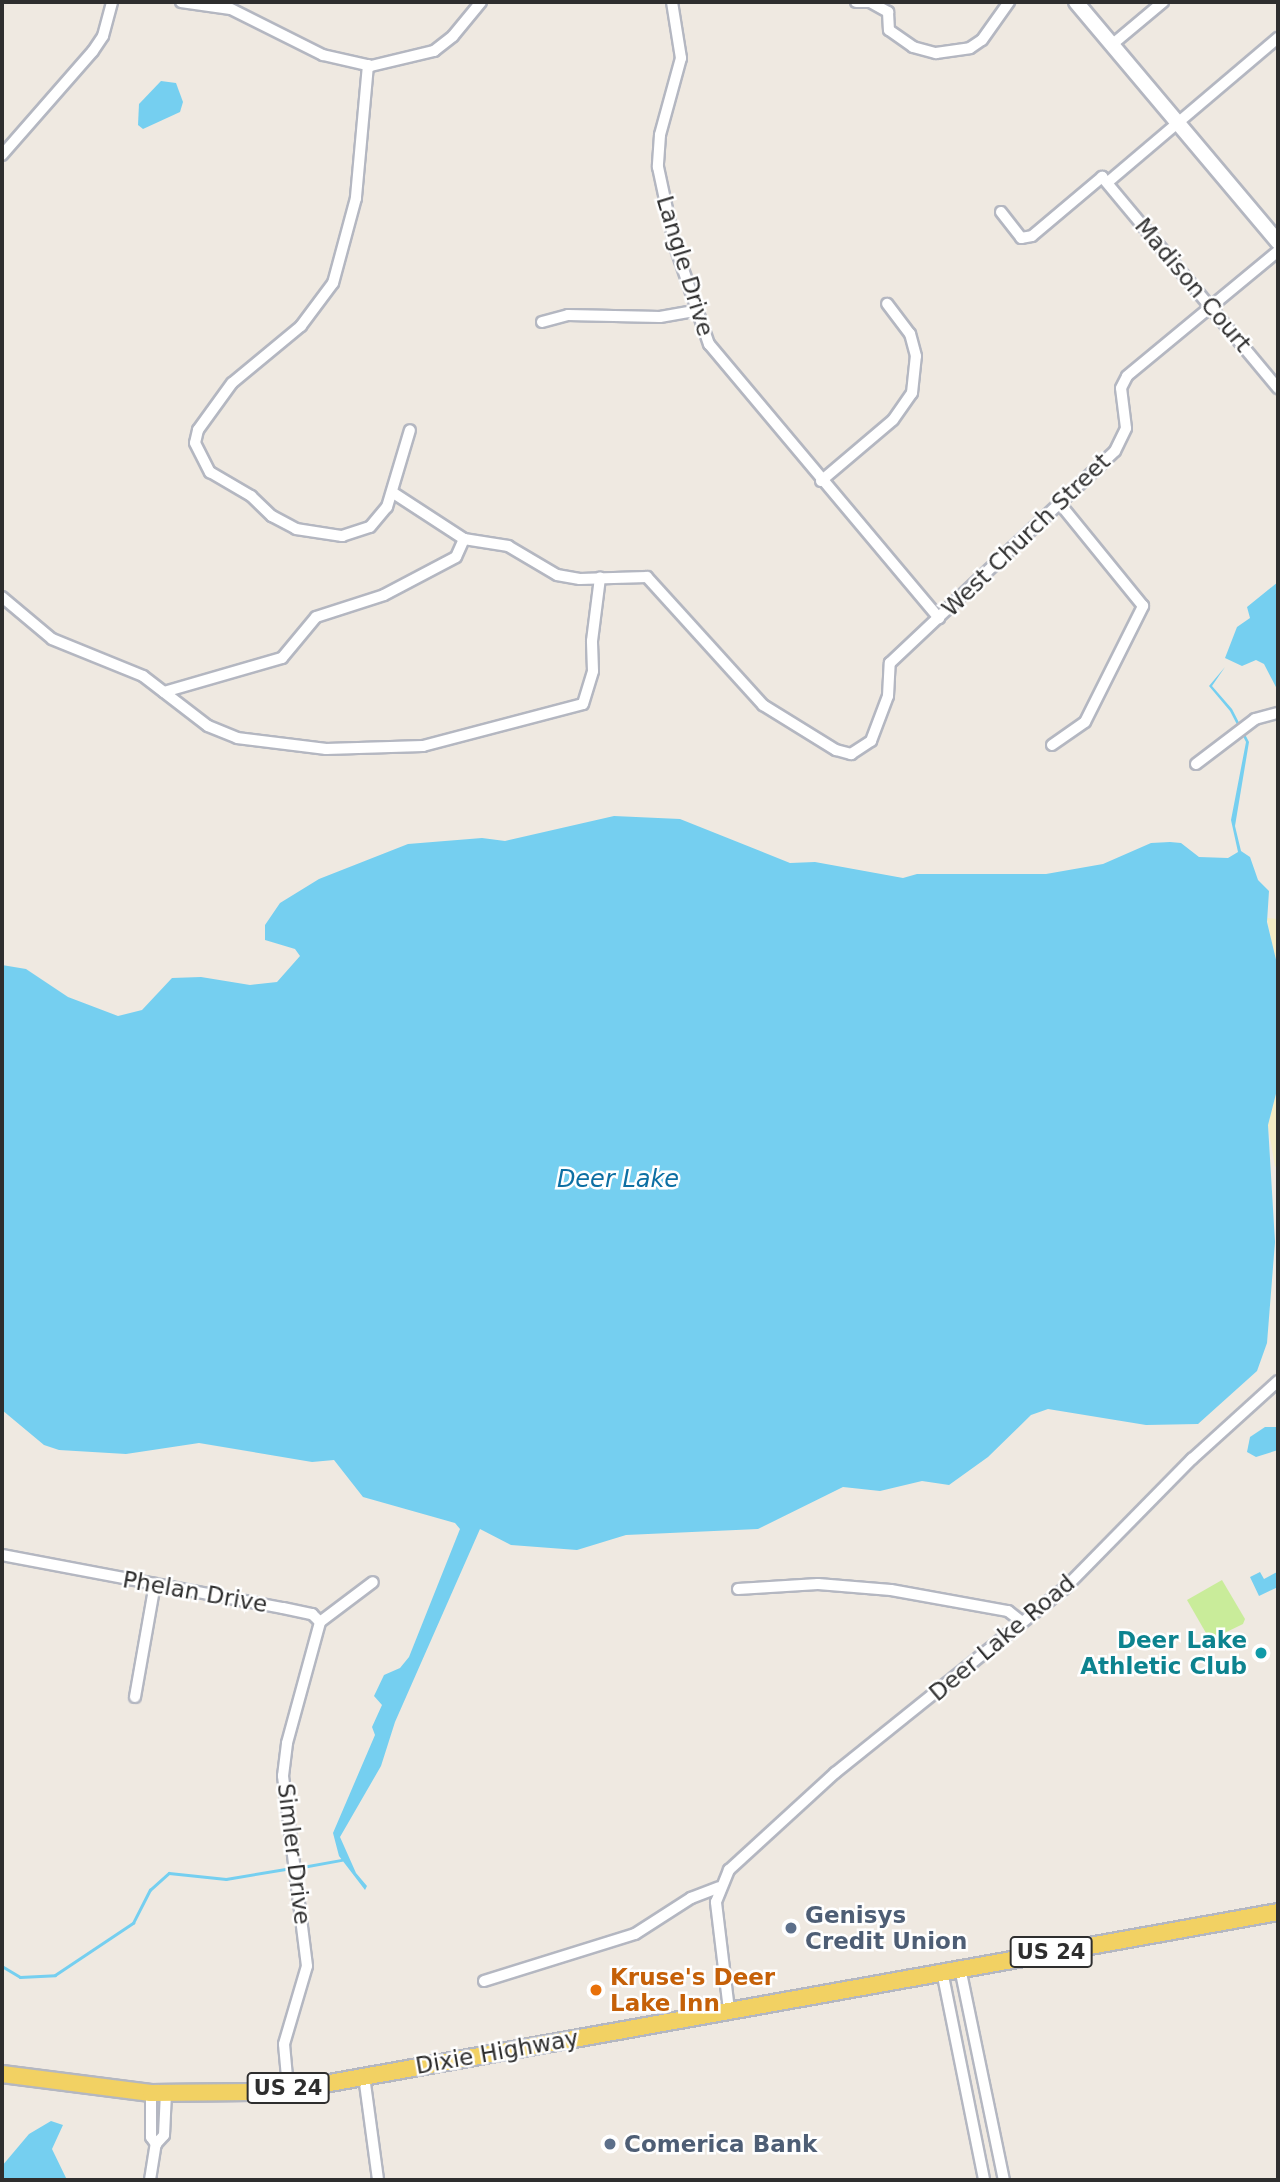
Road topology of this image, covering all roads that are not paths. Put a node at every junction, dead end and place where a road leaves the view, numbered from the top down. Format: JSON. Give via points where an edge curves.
{"nodes":[{"id":1,"x":112,"y":2,"type":"edge"},
{"id":2,"x":181,"y":2,"type":"edge"},
{"id":3,"x":481,"y":2,"type":"edge"},
{"id":4,"x":672,"y":2,"type":"edge"},
{"id":5,"x":856,"y":2,"type":"edge"},
{"id":6,"x":1009,"y":2,"type":"edge"},
{"id":7,"x":1076,"y":2,"type":"edge"},
{"id":8,"x":1163,"y":2,"type":"edge"},
{"id":9,"x":1278,"y":38,"type":"edge"},
{"id":10,"x":1114,"y":43,"type":"junction"},
{"id":11,"x":368,"y":65,"type":"junction"},
{"id":12,"x":1180,"y":124,"type":"junction"},
{"id":13,"x":2,"y":155,"type":"edge"},
{"id":14,"x":1108,"y":182,"type":"junction"},
{"id":15,"x":1001,"y":212,"type":"dead end"},
{"id":16,"x":1278,"y":242,"type":"edge"},
{"id":17,"x":1278,"y":251,"type":"edge"},
{"id":18,"x":887,"y":304,"type":"dead end"},
{"id":19,"x":1209,"y":307,"type":"junction"},
{"id":20,"x":695,"y":311,"type":"junction"},
{"id":21,"x":542,"y":322,"type":"dead end"},
{"id":22,"x":1278,"y":388,"type":"edge"},
{"id":23,"x":410,"y":430,"type":"dead end"},
{"id":24,"x":821,"y":481,"type":"junction"},
{"id":25,"x":395,"y":494,"type":"junction"},
{"id":26,"x":1060,"y":504,"type":"junction"},
{"id":27,"x":464,"y":539,"type":"junction"},
{"id":28,"x":600,"y":578,"type":"junction"},
{"id":29,"x":2,"y":597,"type":"edge"},
{"id":30,"x":939,"y":618,"type":"junction"},
{"id":31,"x":164,"y":692,"type":"junction"},
{"id":32,"x":1278,"y":713,"type":"edge"},
{"id":33,"x":1052,"y":745,"type":"dead end"},
{"id":34,"x":1196,"y":764,"type":"dead end"},
{"id":35,"x":1278,"y":1381,"type":"edge"},
{"id":36,"x":2,"y":1555,"type":"edge"},
{"id":37,"x":373,"y":1582,"type":"dead end"},
{"id":38,"x":155,"y":1584,"type":"junction"},
{"id":39,"x":738,"y":1589,"type":"dead end"},
{"id":40,"x":320,"y":1622,"type":"junction"},
{"id":41,"x":1022,"y":1622,"type":"junction"},
{"id":42,"x":135,"y":1697,"type":"dead end"},
{"id":43,"x":719,"y":1888,"type":"junction"},
{"id":44,"x":1278,"y":1913,"type":"edge"},
{"id":45,"x":960,"y":1968,"type":"junction"},
{"id":46,"x":942,"y":1971,"type":"junction"},
{"id":47,"x":484,"y":1981,"type":"dead end"},
{"id":48,"x":729,"y":2010,"type":"junction"},
{"id":49,"x":2,"y":2074,"type":"edge"},
{"id":50,"x":364,"y":2076,"type":"junction"},
{"id":51,"x":288,"y":2088,"type":"junction"},
{"id":52,"x":159,"y":2093,"type":"junction"},
{"id":53,"x":986,"y":2095,"type":"junction"},
{"id":54,"x":967,"y":2099,"type":"junction"},
{"id":55,"x":150,"y":2180,"type":"edge"},
{"id":56,"x":378,"y":2180,"type":"edge"},
{"id":57,"x":984,"y":2180,"type":"edge"},
{"id":58,"x":1004,"y":2180,"type":"edge"}],
"edges":[{"from":1,"to":13,"type":"street","via":[[103,36],[93,51]]},
{"from":2,"to":11,"type":"street","via":[[231,9],[323,55]]},
{"from":3,"to":11,"type":"street","via":[[434,51]]},
{"from":4,"to":20,"type":"street","name":"Langle Drive","via":[[681,58],[660,135],[659,167],[675,246]]},
{"from":5,"to":6,"type":"street","via":[[870,2],[888,12],[889,30],[913,47],[936,53],[970,48],[982,40]]},
{"from":7,"to":10,"type":"street"},
{"from":8,"to":10,"type":"street"},
{"from":9,"to":12,"type":"street"},
{"from":10,"to":12,"type":"street"},
{"from":11,"to":25,"type":"street","via":[[356,198],[333,283],[301,326],[234,380],[198,430],[194,443],[210,472],[296,528],[329,536],[361,531],[380,518]]},
{"from":12,"to":14,"type":"street"},
{"from":12,"to":16,"type":"street"},
{"from":14,"to":15,"type":"street","via":[[1102,177],[1032,236],[1020,238]]},
{"from":14,"to":19,"type":"street","name":"Madison Court"},
{"from":17,"to":19,"type":"street","name":"West Church Street"},
{"from":18,"to":24,"type":"street","via":[[910,334],[916,356],[912,393],[893,421]]},
{"from":19,"to":22,"type":"street","name":"Madison Court"},
{"from":19,"to":26,"type":"street","name":"West Church Street","via":[[1127,376],[1121,388],[1126,428],[1121,441]]},
{"from":20,"to":21,"type":"street","via":[[660,317],[568,315]]},
{"from":20,"to":24,"type":"street","name":"Langle Drive","via":[[720,361]]},
{"from":23,"to":25,"type":"street"},
{"from":24,"to":30,"type":"street","name":"Langle Drive"},
{"from":25,"to":27,"type":"street"},
{"from":26,"to":30,"type":"street","name":"West Church Street"},
{"from":26,"to":33,"type":"street","via":[[1143,606],[1085,722]]},
{"from":27,"to":28,"type":"street","via":[[508,547],[547,569],[580,579]]},
{"from":27,"to":31,"type":"street","via":[[463,550],[447,562],[384,595],[316,617],[282,658]]},
{"from":28,"to":30,"type":"street","name":"West Church Street","via":[[647,578],[764,705],[850,754],[869,743],[888,696],[890,663]]},
{"from":28,"to":31,"type":"street","via":[[593,671],[583,704],[440,745],[326,749],[237,738],[208,726]]},
{"from":29,"to":31,"type":"street","via":[[59,643],[143,676]]},
{"from":32,"to":34,"type":"street","via":[[1264,713]]},
{"from":35,"to":41,"type":"street","name":"Deer Lake Road","via":[[1198,1454],[1095,1561]]},
{"from":36,"to":38,"type":"street","name":"Phelan Drive"},
{"from":37,"to":40,"type":"street"},
{"from":38,"to":40,"type":"street","name":"Phelan Drive","via":[[302,1612]]},
{"from":38,"to":42,"type":"street"},
{"from":39,"to":41,"type":"street","via":[[818,1584],[891,1590],[1008,1611]]},
{"from":40,"to":51,"type":"street","name":"Simler Drive","via":[[287,1743],[283,1776],[307,1966],[284,2044]]},
{"from":41,"to":43,"type":"street","name":"Deer Lake Road","via":[[775,1826],[742,1855]]},
{"from":43,"to":47,"type":"street","via":[[691,1898],[635,1934]]},
{"from":43,"to":48,"type":"street","via":[[716,1924]]},
{"from":44,"to":45,"type":"main road","name":"Dixie Highway","number":"US 24"},
{"from":45,"to":46,"type":"main road","name":"Dixie Highway","number":"US 24"},
{"from":45,"to":53,"type":"street"},
{"from":46,"to":48,"type":"main road","name":"Dixie Highway","number":"US 24"},
{"from":46,"to":54,"type":"street"},
{"from":48,"to":50,"type":"main road","name":"Dixie Highway","number":"US 24"},
{"from":49,"to":52,"type":"main road","name":"Dixie Highway","number":"US 24"},
{"from":50,"to":51,"type":"main road","name":"Dixie Highway","number":"US 24"},
{"from":50,"to":56,"type":"street"},
{"from":51,"to":52,"type":"main road","name":"Dixie Highway","number":"US 24"},
{"from":52,"to":55,"type":"street"},
{"from":53,"to":54,"type":"street"},
{"from":53,"to":58,"type":"street"},
{"from":54,"to":57,"type":"street"}]}
